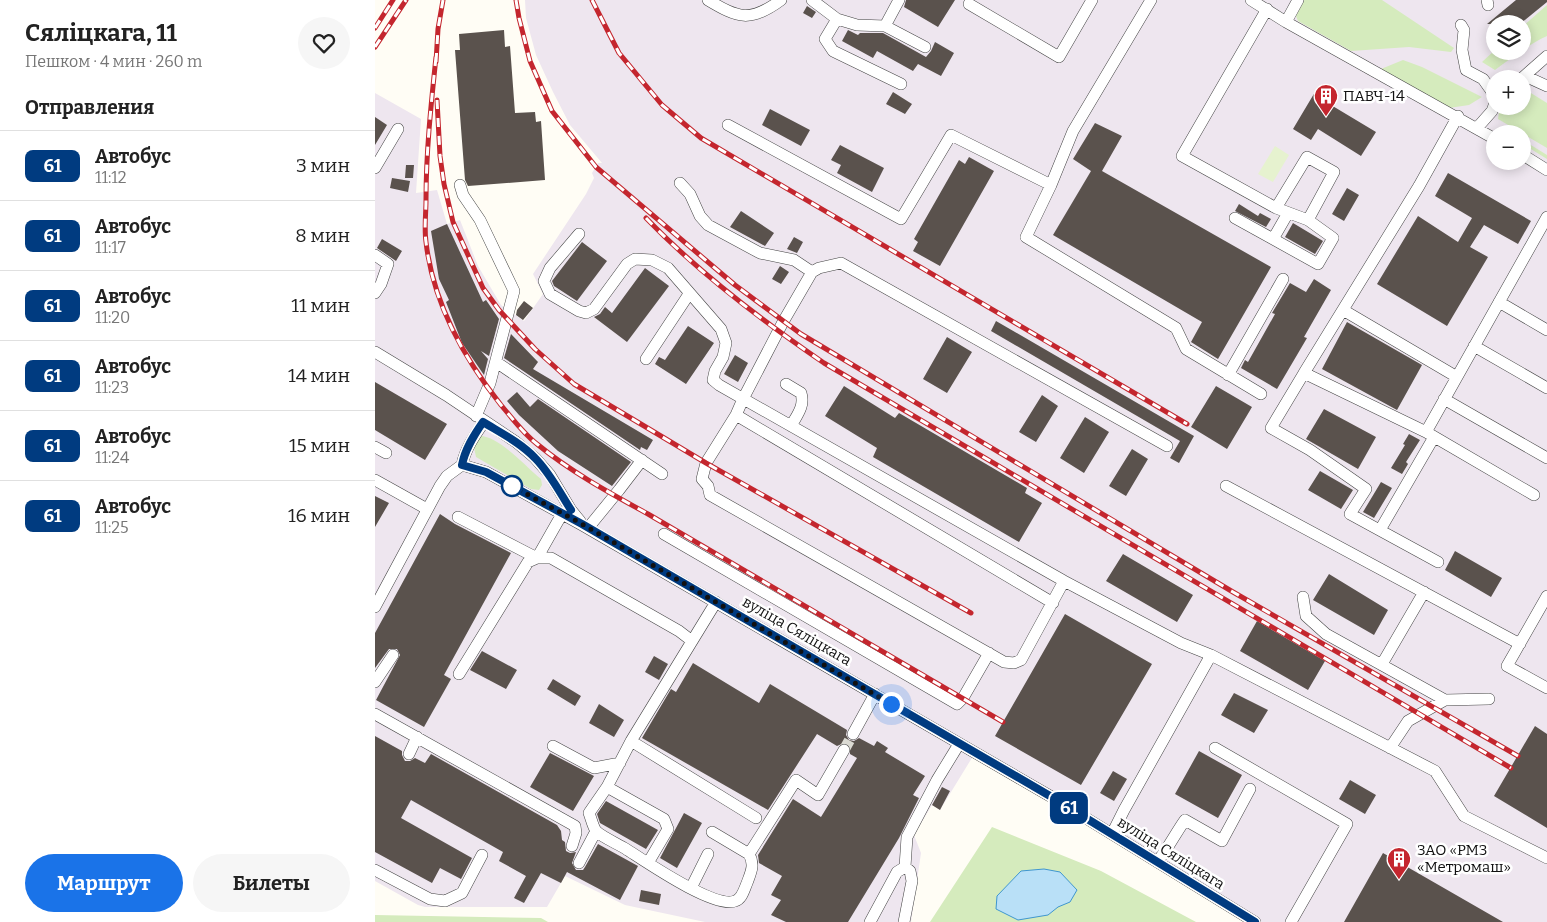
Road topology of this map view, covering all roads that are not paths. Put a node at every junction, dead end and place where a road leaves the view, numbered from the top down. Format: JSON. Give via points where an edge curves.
{"nodes":[{"id":1,"x":707,"y":0,"type":"edge"},
{"id":2,"x":781,"y":0,"type":"edge"},
{"id":3,"x":811,"y":0,"type":"edge"},
{"id":4,"x":899,"y":0,"type":"edge"},
{"id":5,"x":1091,"y":0,"type":"edge"},
{"id":6,"x":1151,"y":0,"type":"edge"},
{"id":7,"x":1251,"y":0,"type":"edge"},
{"id":8,"x":1298,"y":0,"type":"edge"},
{"id":9,"x":969,"y":4,"type":"dead end"},
{"id":10,"x":1267,"y":9,"type":"junction"},
{"id":11,"x":837,"y":19,"type":"junction"},
{"id":12,"x":1286,"y":22,"type":"junction"},
{"id":13,"x":1461,"y":25,"type":"dead end"},
{"id":14,"x":885,"y":26,"type":"junction"},
{"id":15,"x":925,"y":47,"type":"dead end"},
{"id":16,"x":1547,"y":56,"type":"edge"},
{"id":17,"x":1531,"y":70,"type":"edge"},
{"id":18,"x":1531,"y":80,"type":"edge"},
{"id":19,"x":1486,"y":83,"type":"edge"},
{"id":20,"x":901,"y":84,"type":"dead end"},
{"id":21,"x":1547,"y":86,"type":"edge"},
{"id":22,"x":1488,"y":115,"type":"edge"},
{"id":23,"x":1458,"y":116,"type":"junction"},
{"id":24,"x":728,"y":126,"type":"dead end"},
{"id":25,"x":1477,"y":128,"type":"junction"},
{"id":26,"x":398,"y":129,"type":"dead end"},
{"id":27,"x":1486,"y":134,"type":"edge"},
{"id":28,"x":1531,"y":160,"type":"edge"},
{"id":29,"x":375,"y":168,"type":"edge"},
{"id":30,"x":1547,"y":170,"type":"edge"},
{"id":31,"x":681,"y":183,"type":"dead end"},
{"id":32,"x":460,"y":185,"type":"dead end"},
{"id":33,"x":1051,"y":185,"type":"junction"},
{"id":34,"x":1276,"y":208,"type":"junction"},
{"id":35,"x":1288,"y":213,"type":"junction"},
{"id":36,"x":1235,"y":218,"type":"dead end"},
{"id":37,"x":1547,"y":218,"type":"edge"},
{"id":38,"x":1307,"y":220,"type":"junction"},
{"id":39,"x":579,"y":234,"type":"dead end"},
{"id":40,"x":1273,"y":239,"type":"junction"},
{"id":41,"x":375,"y":255,"type":"edge"},
{"id":42,"x":812,"y":272,"type":"junction"},
{"id":43,"x":1283,"y":279,"type":"dead end"},
{"id":44,"x":375,"y":293,"type":"edge"},
{"id":45,"x":689,"y":294,"type":"junction"},
{"id":46,"x":1499,"y":302,"type":"junction"},
{"id":47,"x":1343,"y":310,"type":"junction"},
{"id":48,"x":1547,"y":330,"type":"edge"},
{"id":49,"x":1474,"y":346,"type":"junction"},
{"id":50,"x":375,"y":352,"type":"edge"},
{"id":51,"x":646,"y":359,"type":"dead end"},
{"id":52,"x":496,"y":362,"type":"junction"},
{"id":53,"x":1304,"y":373,"type":"junction"},
{"id":54,"x":1229,"y":375,"type":"junction"},
{"id":55,"x":1457,"y":377,"type":"junction"},
{"id":56,"x":786,"y":384,"type":"dead end"},
{"id":57,"x":1547,"y":388,"type":"edge"},
{"id":58,"x":1261,"y":394,"type":"dead end"},
{"id":59,"x":743,"y":398,"type":"junction"},
{"id":60,"x":1444,"y":399,"type":"junction"},
{"id":61,"x":736,"y":415,"type":"junction"},
{"id":62,"x":480,"y":419,"type":"junction"},
{"id":63,"x":791,"y":426,"type":"junction"},
{"id":64,"x":1430,"y":434,"type":"junction"},
{"id":65,"x":1167,"y":446,"type":"dead end"},
{"id":66,"x":375,"y":447,"type":"edge"},
{"id":67,"x":386,"y":453,"type":"dead end"},
{"id":68,"x":1547,"y":458,"type":"edge"},
{"id":69,"x":642,"y":460,"type":"junction"},
{"id":70,"x":462,"y":465,"type":"junction"},
{"id":71,"x":662,"y":474,"type":"dead end"},
{"id":72,"x":375,"y":480,"type":"edge"},
{"id":73,"x":1226,"y":486,"type":"dead end"},
{"id":74,"x":1534,"y":496,"type":"dead end"},
{"id":75,"x":427,"y":509,"type":"junction"},
{"id":76,"x":562,"y":514,"type":"junction"},
{"id":77,"x":458,"y":517,"type":"dead end"},
{"id":78,"x":585,"y":526,"type":"junction"},
{"id":79,"x":1380,"y":530,"type":"junction"},
{"id":80,"x":664,"y":534,"type":"dead end"},
{"id":81,"x":537,"y":558,"type":"junction"},
{"id":82,"x":1438,"y":562,"type":"dead end"},
{"id":83,"x":1065,"y":582,"type":"junction"},
{"id":84,"x":1424,"y":592,"type":"junction"},
{"id":85,"x":1547,"y":596,"type":"edge"},
{"id":86,"x":1303,"y":597,"type":"dead end"},
{"id":87,"x":716,"y":602,"type":"junction"},
{"id":88,"x":1053,"y":603,"type":"junction"},
{"id":89,"x":375,"y":607,"type":"edge"},
{"id":90,"x":692,"y":641,"type":"junction"},
{"id":91,"x":1520,"y":644,"type":"junction"},
{"id":92,"x":989,"y":653,"type":"junction"},
{"id":93,"x":393,"y":655,"type":"dead end"},
{"id":94,"x":1211,"y":655,"type":"junction"},
{"id":95,"x":1382,"y":664,"type":"junction"},
{"id":96,"x":459,"y":674,"type":"dead end"},
{"id":97,"x":375,"y":682,"type":"edge"},
{"id":98,"x":1547,"y":688,"type":"edge"},
{"id":99,"x":875,"y":694,"type":"junction"},
{"id":100,"x":1489,"y":699,"type":"dead end"},
{"id":101,"x":1445,"y":700,"type":"junction"},
{"id":102,"x":375,"y":714,"type":"edge"},
{"id":103,"x":853,"y":734,"type":"tunnel mouth"},
{"id":104,"x":417,"y":737,"type":"junction"},
{"id":105,"x":631,"y":741,"type":"junction"},
{"id":106,"x":959,"y":744,"type":"junction"},
{"id":107,"x":553,"y":746,"type":"dead end"},
{"id":108,"x":1215,"y":748,"type":"dead end"},
{"id":109,"x":1390,"y":748,"type":"junction"},
{"id":110,"x":844,"y":750,"type":"tunnel mouth"},
{"id":111,"x":409,"y":754,"type":"dead end"},
{"id":112,"x":620,"y":763,"type":"junction"},
{"id":113,"x":607,"y":787,"type":"junction"},
{"id":114,"x":1250,"y":789,"type":"dead end"},
{"id":115,"x":756,"y":818,"type":"dead end"},
{"id":116,"x":596,"y":831,"type":"junction"},
{"id":117,"x":712,"y":832,"type":"dead end"},
{"id":118,"x":1112,"y":834,"type":"junction"},
{"id":119,"x":571,"y":846,"type":"dead end"},
{"id":120,"x":709,"y":854,"type":"dead end"},
{"id":121,"x":749,"y":854,"type":"junction"},
{"id":122,"x":482,"y":855,"type":"dead end"},
{"id":123,"x":1547,"y":858,"type":"edge"},
{"id":124,"x":1157,"y":862,"type":"junction"},
{"id":125,"x":579,"y":863,"type":"dead end"},
{"id":126,"x":648,"y":863,"type":"junction"},
{"id":127,"x":905,"y":867,"type":"junction"},
{"id":128,"x":375,"y":870,"type":"edge"},
{"id":129,"x":691,"y":888,"type":"junction"},
{"id":130,"x":870,"y":922,"type":"edge"},
{"id":131,"x":904,"y":922,"type":"edge"},
{"id":132,"x":1255,"y":922,"type":"edge"},
{"id":133,"x":1291,"y":922,"type":"edge"}],
"edges":[{"from":1,"to":2,"type":"street","via":[[729,13],[749,16]]},
{"from":3,"to":11,"type":"street"},
{"from":4,"to":14,"type":"street"},
{"from":5,"to":9,"type":"street","via":[[1059,57]]},
{"from":6,"to":33,"type":"street","via":[[1073,131]]},
{"from":7,"to":10,"type":"street"},
{"from":8,"to":12,"type":"street"},
{"from":10,"to":12,"type":"street"},
{"from":10,"to":34,"type":"street","via":[[1182,156]]},
{"from":11,"to":14,"type":"street","via":[[857,25]]},
{"from":11,"to":20,"type":"street","via":[[825,40],[833,51]]},
{"from":12,"to":23,"type":"street"},
{"from":13,"to":19,"type":"street","via":[[1466,70]]},
{"from":14,"to":15,"type":"street"},
{"from":16,"to":17,"type":"street"},
{"from":18,"to":21,"type":"street"},
{"from":22,"to":25,"type":"street"},
{"from":23,"to":25,"type":"street"},
{"from":23,"to":47,"type":"street"},
{"from":24,"to":33,"type":"street","via":[[901,219],[951,134]]},
{"from":25,"to":27,"type":"street"},
{"from":26,"to":29,"type":"street"},
{"from":28,"to":30,"type":"street"},
{"from":31,"to":42,"type":"street","via":[[709,225],[760,253],[794,260]]},
{"from":32,"to":52,"type":"street","via":[[514,291]]},
{"from":33,"to":54,"type":"street","via":[[1026,237],[1177,328],[1186,349]]},
{"from":34,"to":35,"type":"street"},
{"from":34,"to":38,"type":"street","via":[[1307,157],[1334,172]]},
{"from":35,"to":38,"type":"street"},
{"from":35,"to":40,"type":"street"},
{"from":36,"to":40,"type":"street"},
{"from":37,"to":46,"type":"street"},
{"from":38,"to":40,"type":"street","via":[[1333,238],[1318,264]]},
{"from":39,"to":45,"type":"street","via":[[550,268],[544,281],[550,294],[579,311],[586,313],[594,309],[627,264],[635,260],[652,260],[668,268]]},
{"from":41,"to":44,"type":"street","via":[[388,264]]},
{"from":42,"to":59,"type":"street"},
{"from":42,"to":65,"type":"street","via":[[841,263]]},
{"from":43,"to":54,"type":"street"},
{"from":45,"to":51,"type":"street"},
{"from":45,"to":59,"type":"street","via":[[721,329],[726,344],[713,380]]},
{"from":46,"to":48,"type":"street"},
{"from":46,"to":49,"type":"street"},
{"from":47,"to":53,"type":"street"},
{"from":47,"to":55,"type":"street"},
{"from":49,"to":55,"type":"street"},
{"from":49,"to":57,"type":"street"},
{"from":50,"to":62,"type":"street"},
{"from":52,"to":62,"type":"street"},
{"from":52,"to":69,"type":"street"},
{"from":53,"to":64,"type":"street"},
{"from":53,"to":79,"type":"street","via":[[1271,428],[1310,450],[1366,489],[1351,514]]},
{"from":54,"to":58,"type":"street"},
{"from":55,"to":60,"type":"street"},
{"from":56,"to":63,"type":"street","via":[[803,397],[803,404]]},
{"from":59,"to":61,"type":"street"},
{"from":59,"to":63,"type":"street"},
{"from":60,"to":64,"type":"street"},
{"from":60,"to":68,"type":"street"},
{"from":61,"to":88,"type":"street"},
{"from":61,"to":92,"type":"street","via":[[706,463],[702,479],[710,495]]},
{"from":62,"to":70,"type":"street"},
{"from":62,"to":78,"type":"street","via":[[535,458]]},
{"from":63,"to":83,"type":"street"},
{"from":64,"to":74,"type":"street"},
{"from":64,"to":79,"type":"street"},
{"from":66,"to":67,"type":"street"},
{"from":69,"to":71,"type":"street"},
{"from":69,"to":78,"type":"street"},
{"from":70,"to":75,"type":"street","via":[[447,476]]},
{"from":70,"to":76,"type":"street","name":"вуліца Сяліцкага","via":[[486,472]]},
{"from":72,"to":75,"type":"street"},
{"from":73,"to":84,"type":"street"},
{"from":75,"to":89,"type":"street"},
{"from":76,"to":78,"type":"street","name":"вуліца Сяліцкага"},
{"from":76,"to":81,"type":"street"},
{"from":77,"to":81,"type":"street"},
{"from":78,"to":87,"type":"street","name":"вуліца Сяліцкага"},
{"from":79,"to":82,"type":"street"},
{"from":80,"to":92,"type":"street","via":[[957,704]]},
{"from":81,"to":90,"type":"street","via":[[551,558]]},
{"from":81,"to":96,"type":"street","via":[[529,562]]},
{"from":83,"to":88,"type":"street"},
{"from":83,"to":94,"type":"street","via":[[1181,643]]},
{"from":84,"to":91,"type":"street"},
{"from":84,"to":95,"type":"street"},
{"from":85,"to":91,"type":"street"},
{"from":86,"to":95,"type":"street","via":[[1306,616],[1326,634]]},
{"from":87,"to":90,"type":"street"},
{"from":87,"to":99,"type":"street","name":"вуліца Сяліцкага"},
{"from":88,"to":92,"type":"street","via":[[1021,660],[1004,662]]},
{"from":90,"to":105,"type":"street"},
{"from":91,"to":98,"type":"street","via":[[1507,666]]},
{"from":93,"to":97,"type":"street"},
{"from":94,"to":109,"type":"street"},
{"from":94,"to":118,"type":"street"},
{"from":95,"to":101,"type":"street"},
{"from":99,"to":103,"type":"street"},
{"from":99,"to":106,"type":"street","name":"вуліца Сяліцкага"},
{"from":100,"to":101,"type":"street"},
{"from":101,"to":109,"type":"street","via":[[1408,721]]},
{"from":102,"to":104,"type":"street"},
{"from":104,"to":111,"type":"street"},
{"from":104,"to":119,"type":"street","via":[[575,826]]},
{"from":105,"to":112,"type":"street"},
{"from":105,"to":115,"type":"street"},
{"from":106,"to":118,"type":"street","name":"вуліца Сяліцкага"},
{"from":106,"to":127,"type":"street","via":[[907,837]]},
{"from":107,"to":112,"type":"street","via":[[594,768]]},
{"from":108,"to":133,"type":"street","via":[[1347,824]]},
{"from":109,"to":123,"type":"street","via":[[1435,772],[1464,816]]},
{"from":110,"to":121,"type":"street","via":[[818,795],[796,780]]},
{"from":112,"to":113,"type":"street"},
{"from":113,"to":116,"type":"street","via":[[589,813]]},
{"from":113,"to":126,"type":"street","via":[[664,819],[667,824],[668,830]]},
{"from":114,"to":124,"type":"street","via":[[1222,842],[1185,820]]},
{"from":116,"to":125,"type":"street"},
{"from":116,"to":126,"type":"street"},
{"from":117,"to":121,"type":"street"},
{"from":118,"to":124,"type":"street","name":"вуліца Сяліцкага"},
{"from":120,"to":129,"type":"street"},
{"from":121,"to":129,"type":"street","via":[[753,866],[741,898],[724,902]]},
{"from":122,"to":128,"type":"street","via":[[462,893],[445,901],[430,899]]},
{"from":124,"to":132,"type":"street","name":"вуліца Сяліцкага"},
{"from":126,"to":129,"type":"street"},
{"from":127,"to":130,"type":"street","via":[[897,872]]},
{"from":127,"to":131,"type":"street","via":[[910,871],[912,881]]}]}
